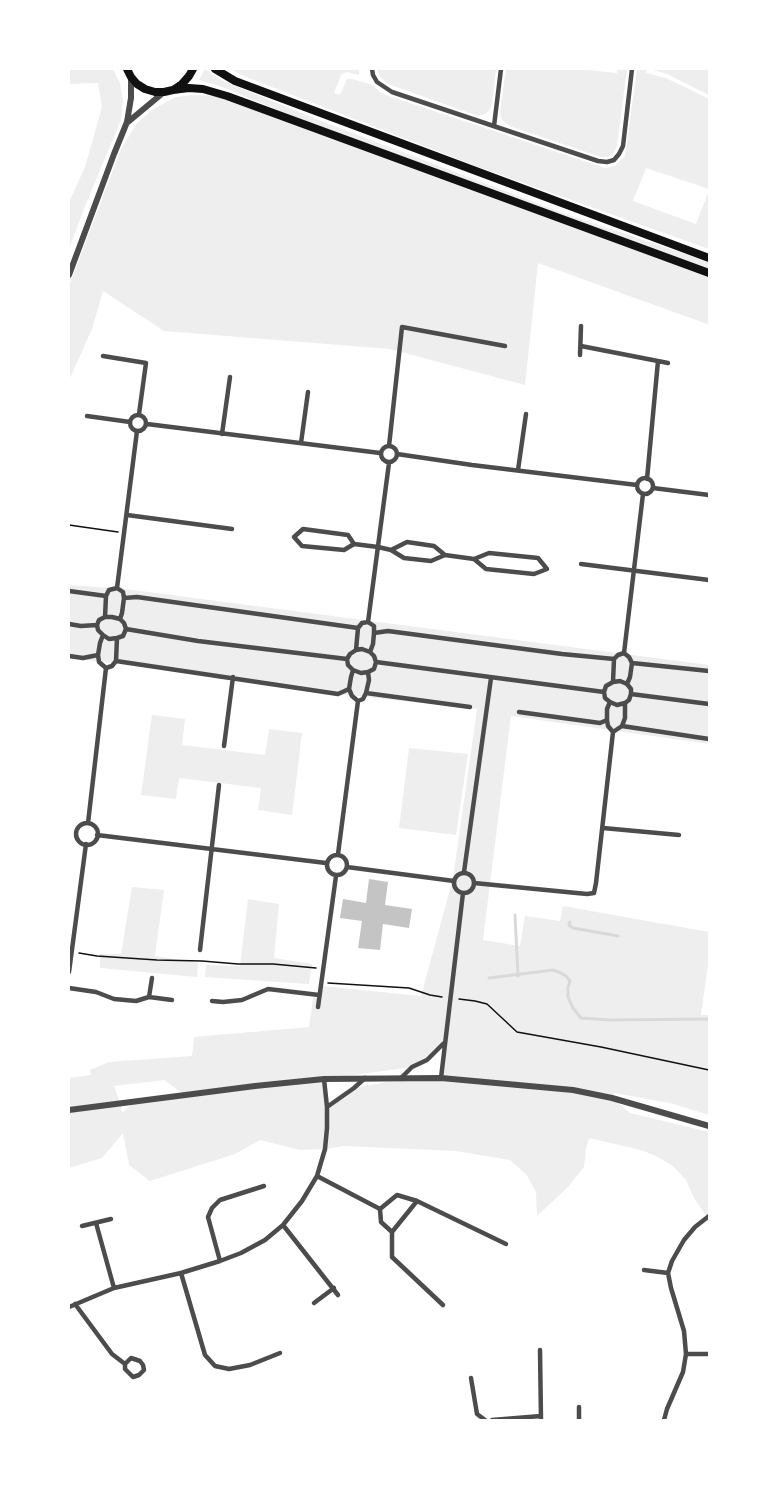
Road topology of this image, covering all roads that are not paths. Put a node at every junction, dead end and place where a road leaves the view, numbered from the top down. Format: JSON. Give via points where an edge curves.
{"nodes":[{"id":1,"x":193,"y":69,"type":"edge"},
{"id":2,"x":215,"y":69,"type":"edge"},
{"id":3,"x":372,"y":69,"type":"edge"},
{"id":4,"x":501,"y":69,"type":"edge"},
{"id":5,"x":632,"y":69,"type":"edge"},
{"id":6,"x":129,"y":73,"type":"edge"},
{"id":7,"x":173,"y":90,"type":"junction"},
{"id":8,"x":164,"y":92,"type":"junction"},
{"id":9,"x":128,"y":122,"type":"junction"},
{"id":10,"x":494,"y":126,"type":"junction"},
{"id":11,"x":709,"y":258,"type":"edge"},
{"id":12,"x":709,"y":273,"type":"edge"},
{"id":13,"x":69,"y":275,"type":"edge"},
{"id":14,"x":581,"y":326,"type":"dead end"},
{"id":15,"x":505,"y":346,"type":"dead end"},
{"id":16,"x":581,"y":346,"type":"junction"},
{"id":17,"x":580,"y":355,"type":"dead end"},
{"id":18,"x":103,"y":356,"type":"dead end"},
{"id":19,"x":658,"y":361,"type":"junction"},
{"id":20,"x":668,"y":363,"type":"dead end"},
{"id":21,"x":230,"y":377,"type":"dead end"},
{"id":22,"x":308,"y":392,"type":"dead end"},
{"id":23,"x":139,"y":414,"type":"junction"},
{"id":24,"x":526,"y":414,"type":"dead end"},
{"id":25,"x":87,"y":416,"type":"dead end"},
{"id":26,"x":130,"y":422,"type":"junction"},
{"id":27,"x":147,"y":424,"type":"junction"},
{"id":28,"x":137,"y":431,"type":"junction"},
{"id":29,"x":222,"y":434,"type":"junction"},
{"id":30,"x":301,"y":444,"type":"junction"},
{"id":31,"x":389,"y":446,"type":"junction"},
{"id":32,"x":380,"y":453,"type":"junction"},
{"id":33,"x":397,"y":454,"type":"junction"},
{"id":34,"x":389,"y":463,"type":"junction"},
{"id":35,"x":518,"y":470,"type":"junction"},
{"id":36,"x":647,"y":478,"type":"junction"},
{"id":37,"x":637,"y":485,"type":"junction"},
{"id":38,"x":653,"y":489,"type":"junction"},
{"id":39,"x":643,"y":494,"type":"junction"},
{"id":40,"x":709,"y":495,"type":"edge"},
{"id":41,"x":127,"y":515,"type":"junction"},
{"id":42,"x":232,"y":529,"type":"dead end"},
{"id":43,"x":354,"y":544,"type":"junction"},
{"id":44,"x":378,"y":547,"type":"junction"},
{"id":45,"x":391,"y":550,"type":"junction"},
{"id":46,"x":445,"y":555,"type":"junction"},
{"id":47,"x":474,"y":559,"type":"junction"},
{"id":48,"x":581,"y":564,"type":"dead end"},
{"id":49,"x":635,"y":570,"type":"junction"},
{"id":50,"x":709,"y":580,"type":"edge"},
{"id":51,"x":117,"y":588,"type":"junction"},
{"id":52,"x":69,"y":591,"type":"edge"},
{"id":53,"x":106,"y":596,"type":"junction"},
{"id":54,"x":124,"y":598,"type":"junction"},
{"id":55,"x":105,"y":617,"type":"junction"},
{"id":56,"x":120,"y":619,"type":"junction"},
{"id":57,"x":368,"y":622,"type":"junction"},
{"id":58,"x":69,"y":624,"type":"edge"},
{"id":59,"x":97,"y":625,"type":"junction"},
{"id":60,"x":358,"y":628,"type":"junction"},
{"id":61,"x":126,"y":630,"type":"junction"},
{"id":62,"x":374,"y":633,"type":"junction"},
{"id":63,"x":103,"y":636,"type":"junction"},
{"id":64,"x":117,"y":638,"type":"junction"},
{"id":65,"x":356,"y":650,"type":"junction"},
{"id":66,"x":370,"y":652,"type":"junction"},
{"id":67,"x":624,"y":654,"type":"junction"},
{"id":68,"x":98,"y":655,"type":"junction"},
{"id":69,"x":69,"y":656,"type":"edge"},
{"id":70,"x":347,"y":659,"type":"junction"},
{"id":71,"x":614,"y":659,"type":"junction"},
{"id":72,"x":116,"y":661,"type":"junction"},
{"id":73,"x":376,"y":662,"type":"junction"},
{"id":74,"x":632,"y":663,"type":"junction"},
{"id":75,"x":106,"y":668,"type":"junction"},
{"id":76,"x":353,"y":670,"type":"junction"},
{"id":77,"x":709,"y":671,"type":"edge"},
{"id":78,"x":368,"y":672,"type":"junction"},
{"id":79,"x":233,"y":677,"type":"junction"},
{"id":80,"x":491,"y":678,"type":"junction"},
{"id":81,"x":613,"y":682,"type":"junction"},
{"id":82,"x":627,"y":684,"type":"junction"},
{"id":83,"x":350,"y":689,"type":"junction"},
{"id":84,"x":604,"y":692,"type":"junction"},
{"id":85,"x":366,"y":693,"type":"junction"},
{"id":86,"x":631,"y":694,"type":"junction"},
{"id":87,"x":358,"y":701,"type":"junction"},
{"id":88,"x":610,"y":702,"type":"junction"},
{"id":89,"x":625,"y":703,"type":"junction"},
{"id":90,"x":709,"y":704,"type":"edge"},
{"id":91,"x":470,"y":707,"type":"dead end"},
{"id":92,"x":519,"y":712,"type":"dead end"},
{"id":93,"x":607,"y":720,"type":"junction"},
{"id":94,"x":622,"y":726,"type":"junction"},
{"id":95,"x":613,"y":732,"type":"junction"},
{"id":96,"x":709,"y":739,"type":"edge"},
{"id":97,"x":224,"y":746,"type":"dead end"},
{"id":98,"x":219,"y":785,"type":"dead end"},
{"id":99,"x":88,"y":823,"type":"junction"},
{"id":100,"x":603,"y":828,"type":"junction"},
{"id":101,"x":69,"y":831,"type":"edge"},
{"id":102,"x":76,"y":832,"type":"junction"},
{"id":103,"x":679,"y":835,"type":"dead end"},
{"id":104,"x":97,"y":836,"type":"junction"},
{"id":105,"x":86,"y":844,"type":"junction"},
{"id":106,"x":211,"y":849,"type":"junction"},
{"id":107,"x":338,"y":854,"type":"junction"},
{"id":108,"x":326,"y":863,"type":"junction"},
{"id":109,"x":347,"y":867,"type":"junction"},
{"id":110,"x":464,"y":872,"type":"junction"},
{"id":111,"x":336,"y":876,"type":"junction"},
{"id":112,"x":454,"y":881,"type":"junction"},
{"id":113,"x":474,"y":883,"type":"junction"},
{"id":114,"x":463,"y":893,"type":"junction"},
{"id":115,"x":200,"y":950,"type":"dead end"},
{"id":116,"x":69,"y":972,"type":"edge"},
{"id":117,"x":152,"y":978,"type":"dead end"},
{"id":118,"x":69,"y":988,"type":"edge"},
{"id":119,"x":319,"y":995,"type":"junction"},
{"id":120,"x":149,"y":997,"type":"junction"},
{"id":121,"x":172,"y":1000,"type":"dead end"},
{"id":122,"x":212,"y":1001,"type":"dead end"},
{"id":123,"x":318,"y":1007,"type":"dead end"},
{"id":124,"x":444,"y":1044,"type":"junction"},
{"id":125,"x":365,"y":1078,"type":"junction"},
{"id":126,"x":401,"y":1078,"type":"junction"},
{"id":127,"x":441,"y":1078,"type":"junction"},
{"id":128,"x":324,"y":1079,"type":"junction"},
{"id":129,"x":327,"y":1107,"type":"junction"},
{"id":130,"x":69,"y":1110,"type":"edge"},
{"id":131,"x":709,"y":1125,"type":"edge"},
{"id":132,"x":317,"y":1176,"type":"junction"},
{"id":133,"x":264,"y":1186,"type":"dead end"},
{"id":134,"x":417,"y":1201,"type":"junction"},
{"id":135,"x":380,"y":1209,"type":"junction"},
{"id":136,"x":709,"y":1216,"type":"edge"},
{"id":137,"x":111,"y":1219,"type":"dead end"},
{"id":138,"x":96,"y":1223,"type":"junction"},
{"id":139,"x":283,"y":1225,"type":"junction"},
{"id":140,"x":82,"y":1226,"type":"dead end"},
{"id":141,"x":392,"y":1232,"type":"junction"},
{"id":142,"x":506,"y":1244,"type":"dead end"},
{"id":143,"x":220,"y":1262,"type":"junction"},
{"id":144,"x":644,"y":1270,"type":"dead end"},
{"id":145,"x":181,"y":1273,"type":"junction"},
{"id":146,"x":668,"y":1273,"type":"junction"},
{"id":147,"x":114,"y":1288,"type":"junction"},
{"id":148,"x":334,"y":1288,"type":"junction"},
{"id":149,"x":338,"y":1295,"type":"dead end"},
{"id":150,"x":314,"y":1303,"type":"dead end"},
{"id":151,"x":75,"y":1304,"type":"junction"},
{"id":152,"x":443,"y":1305,"type":"dead end"},
{"id":153,"x":69,"y":1307,"type":"edge"},
{"id":154,"x":540,"y":1350,"type":"dead end"},
{"id":155,"x":280,"y":1353,"type":"dead end"},
{"id":156,"x":686,"y":1354,"type":"junction"},
{"id":157,"x":709,"y":1354,"type":"edge"},
{"id":158,"x":125,"y":1364,"type":"junction"},
{"id":159,"x":471,"y":1378,"type":"dead end"},
{"id":160,"x":579,"y":1407,"type":"dead end"},
{"id":161,"x":541,"y":1418,"type":"edge"},
{"id":162,"x":485,"y":1420,"type":"edge"},
{"id":163,"x":492,"y":1420,"type":"edge"},
{"id":164,"x":579,"y":1420,"type":"edge"},
{"id":165,"x":664,"y":1420,"type":"edge"}],
"edges":[{"from":1,"to":7,"type":"main road","via":[[183,84]]},
{"from":2,"to":11,"type":"main road","via":[[235,81]]},
{"from":3,"to":10,"type":"street","via":[[383,88]]},
{"from":4,"to":10,"type":"street"},
{"from":5,"to":10,"type":"street","via":[[622,146],[614,160],[598,161]]},
{"from":6,"to":8,"type":"main road","via":[[146,89]]},
{"from":6,"to":9,"type":"street"},
{"from":7,"to":8,"type":"main road"},
{"from":7,"to":12,"type":"main road","via":[[203,89],[227,96]]},
{"from":8,"to":9,"type":"street"},
{"from":9,"to":13,"type":"street"},
{"from":14,"to":16,"type":"street"},
{"from":15,"to":31,"type":"street","via":[[402,327]]},
{"from":16,"to":17,"type":"street"},
{"from":16,"to":19,"type":"street"},
{"from":18,"to":23,"type":"street","via":[[146,363]]},
{"from":19,"to":20,"type":"street"},
{"from":19,"to":36,"type":"street"},
{"from":21,"to":29,"type":"street"},
{"from":22,"to":30,"type":"street"},
{"from":23,"to":26,"type":"street"},
{"from":23,"to":27,"type":"street"},
{"from":24,"to":35,"type":"street"},
{"from":25,"to":26,"type":"street"},
{"from":26,"to":28,"type":"street"},
{"from":27,"to":28,"type":"street"},
{"from":27,"to":29,"type":"street"},
{"from":28,"to":41,"type":"street"},
{"from":29,"to":30,"type":"street"},
{"from":30,"to":32,"type":"street"},
{"from":31,"to":32,"type":"street"},
{"from":31,"to":33,"type":"street"},
{"from":32,"to":34,"type":"street","via":[[382,460]]},
{"from":33,"to":34,"type":"street"},
{"from":33,"to":35,"type":"street"},
{"from":34,"to":44,"type":"street"},
{"from":35,"to":37,"type":"street"},
{"from":36,"to":37,"type":"street"},
{"from":36,"to":38,"type":"street"},
{"from":37,"to":39,"type":"street"},
{"from":38,"to":39,"type":"street"},
{"from":38,"to":40,"type":"street"},
{"from":39,"to":49,"type":"street"},
{"from":41,"to":42,"type":"street"},
{"from":41,"to":51,"type":"street"},
{"from":43,"to":43,"type":"street","via":[[344,550],[302,546],[294,537],[303,529],[348,535]]},
{"from":43,"to":44,"type":"street"},
{"from":44,"to":45,"type":"street"},
{"from":44,"to":57,"type":"street"},
{"from":45,"to":46,"type":"street","via":[[404,558],[430,561]]},
{"from":45,"to":46,"type":"street","via":[[407,542],[434,546]]},
{"from":46,"to":47,"type":"street"},
{"from":47,"to":47,"type":"street","via":[[489,553],[538,558],[547,569],[534,574],[486,569]]},
{"from":48,"to":49,"type":"street"},
{"from":49,"to":50,"type":"street"},
{"from":49,"to":67,"type":"street"},
{"from":51,"to":53,"type":"street","via":[[109,590]]},
{"from":51,"to":54,"type":"street"},
{"from":52,"to":53,"type":"street"},
{"from":53,"to":55,"type":"street"},
{"from":54,"to":56,"type":"street"},
{"from":54,"to":60,"type":"street"},
{"from":55,"to":56,"type":"street"},
{"from":55,"to":59,"type":"street"},
{"from":56,"to":61,"type":"street"},
{"from":57,"to":60,"type":"street"},
{"from":57,"to":62,"type":"street","via":[[374,626]]},
{"from":58,"to":59,"type":"street"},
{"from":59,"to":63,"type":"street"},
{"from":60,"to":65,"type":"street"},
{"from":61,"to":64,"type":"street"},
{"from":61,"to":70,"type":"street"},
{"from":62,"to":66,"type":"street"},
{"from":62,"to":71,"type":"street","via":[[388,631]]},
{"from":63,"to":64,"type":"street"},
{"from":63,"to":68,"type":"street"},
{"from":64,"to":72,"type":"street"},
{"from":65,"to":66,"type":"street"},
{"from":65,"to":70,"type":"street"},
{"from":66,"to":73,"type":"street"},
{"from":67,"to":71,"type":"street"},
{"from":67,"to":74,"type":"street"},
{"from":68,"to":69,"type":"street"},
{"from":68,"to":75,"type":"street"},
{"from":70,"to":76,"type":"street"},
{"from":71,"to":81,"type":"street"},
{"from":72,"to":75,"type":"street"},
{"from":72,"to":79,"type":"street"},
{"from":73,"to":78,"type":"street"},
{"from":73,"to":80,"type":"street"},
{"from":74,"to":77,"type":"street"},
{"from":74,"to":82,"type":"street"},
{"from":75,"to":99,"type":"street"},
{"from":76,"to":78,"type":"street"},
{"from":76,"to":83,"type":"street"},
{"from":78,"to":85,"type":"street"},
{"from":79,"to":83,"type":"street","via":[[338,694]]},
{"from":79,"to":97,"type":"street"},
{"from":80,"to":84,"type":"street"},
{"from":80,"to":110,"type":"street"},
{"from":81,"to":82,"type":"street"},
{"from":81,"to":84,"type":"street"},
{"from":82,"to":86,"type":"street"},
{"from":83,"to":87,"type":"street"},
{"from":84,"to":88,"type":"street"},
{"from":85,"to":87,"type":"street"},
{"from":85,"to":91,"type":"street"},
{"from":86,"to":89,"type":"street"},
{"from":86,"to":90,"type":"street"},
{"from":87,"to":107,"type":"street"},
{"from":88,"to":89,"type":"street"},
{"from":88,"to":93,"type":"street"},
{"from":89,"to":94,"type":"street"},
{"from":92,"to":93,"type":"street","via":[[600,723]]},
{"from":93,"to":95,"type":"street"},
{"from":94,"to":95,"type":"street"},
{"from":94,"to":96,"type":"street"},
{"from":95,"to":100,"type":"street"},
{"from":98,"to":106,"type":"street"},
{"from":99,"to":102,"type":"street"},
{"from":99,"to":104,"type":"street","via":[[96,829]]},
{"from":100,"to":103,"type":"street"},
{"from":100,"to":113,"type":"street","via":[[594,893]]},
{"from":101,"to":102,"type":"street"},
{"from":102,"to":105,"type":"street","via":[[77,839]]},
{"from":104,"to":105,"type":"street"},
{"from":104,"to":106,"type":"street"},
{"from":105,"to":116,"type":"street"},
{"from":106,"to":108,"type":"street"},
{"from":106,"to":115,"type":"street"},
{"from":107,"to":108,"type":"street"},
{"from":107,"to":109,"type":"street"},
{"from":108,"to":111,"type":"street","via":[[328,871]]},
{"from":109,"to":111,"type":"street"},
{"from":109,"to":112,"type":"street"},
{"from":110,"to":112,"type":"street"},
{"from":110,"to":113,"type":"street"},
{"from":111,"to":119,"type":"street"},
{"from":112,"to":114,"type":"street","via":[[456,889]]},
{"from":113,"to":114,"type":"street","via":[[471,890]]},
{"from":114,"to":124,"type":"street"},
{"from":117,"to":120,"type":"street"},
{"from":118,"to":120,"type":"street","via":[[114,999],[136,1001]]},
{"from":119,"to":122,"type":"street","via":[[268,989],[242,1000]]},
{"from":119,"to":123,"type":"street"},
{"from":120,"to":121,"type":"street"},
{"from":124,"to":126,"type":"street"},
{"from":124,"to":127,"type":"street"},
{"from":125,"to":126,"type":"street"},
{"from":125,"to":128,"type":"street"},
{"from":125,"to":129,"type":"street"},
{"from":126,"to":127,"type":"street"},
{"from":127,"to":131,"type":"street","via":[[573,1090]]},
{"from":128,"to":129,"type":"street"},
{"from":128,"to":130,"type":"street"},
{"from":129,"to":132,"type":"street","via":[[326,1145]]},
{"from":132,"to":135,"type":"street"},
{"from":132,"to":139,"type":"street"},
{"from":133,"to":143,"type":"street","via":[[220,1200],[212,1208],[208,1217]]},
{"from":134,"to":135,"type":"street","via":[[397,1195]]},
{"from":134,"to":141,"type":"street"},
{"from":134,"to":142,"type":"street"},
{"from":135,"to":141,"type":"street","via":[[381,1222]]},
{"from":136,"to":146,"type":"street","via":[[684,1240]]},
{"from":137,"to":138,"type":"street"},
{"from":138,"to":140,"type":"street"},
{"from":138,"to":147,"type":"street"},
{"from":139,"to":143,"type":"street","via":[[265,1240]]},
{"from":139,"to":148,"type":"street"},
{"from":141,"to":152,"type":"street","via":[[392,1257]]},
{"from":143,"to":145,"type":"street"},
{"from":144,"to":146,"type":"street"},
{"from":145,"to":147,"type":"street"},
{"from":145,"to":155,"type":"street","via":[[206,1354],[215,1366],[230,1369]]},
{"from":146,"to":156,"type":"street","via":[[684,1331]]},
{"from":147,"to":151,"type":"street"},
{"from":148,"to":149,"type":"street"},
{"from":148,"to":150,"type":"street"},
{"from":151,"to":153,"type":"street"},
{"from":151,"to":158,"type":"street","via":[[112,1354]]},
{"from":154,"to":161,"type":"street"},
{"from":156,"to":157,"type":"street"},
{"from":156,"to":165,"type":"street"},
{"from":158,"to":158,"type":"street","via":[[135,1358],[144,1370],[133,1377]]},
{"from":159,"to":162,"type":"street","via":[[477,1414]]},
{"from":160,"to":164,"type":"street"},
{"from":161,"to":163,"type":"street"}]}
